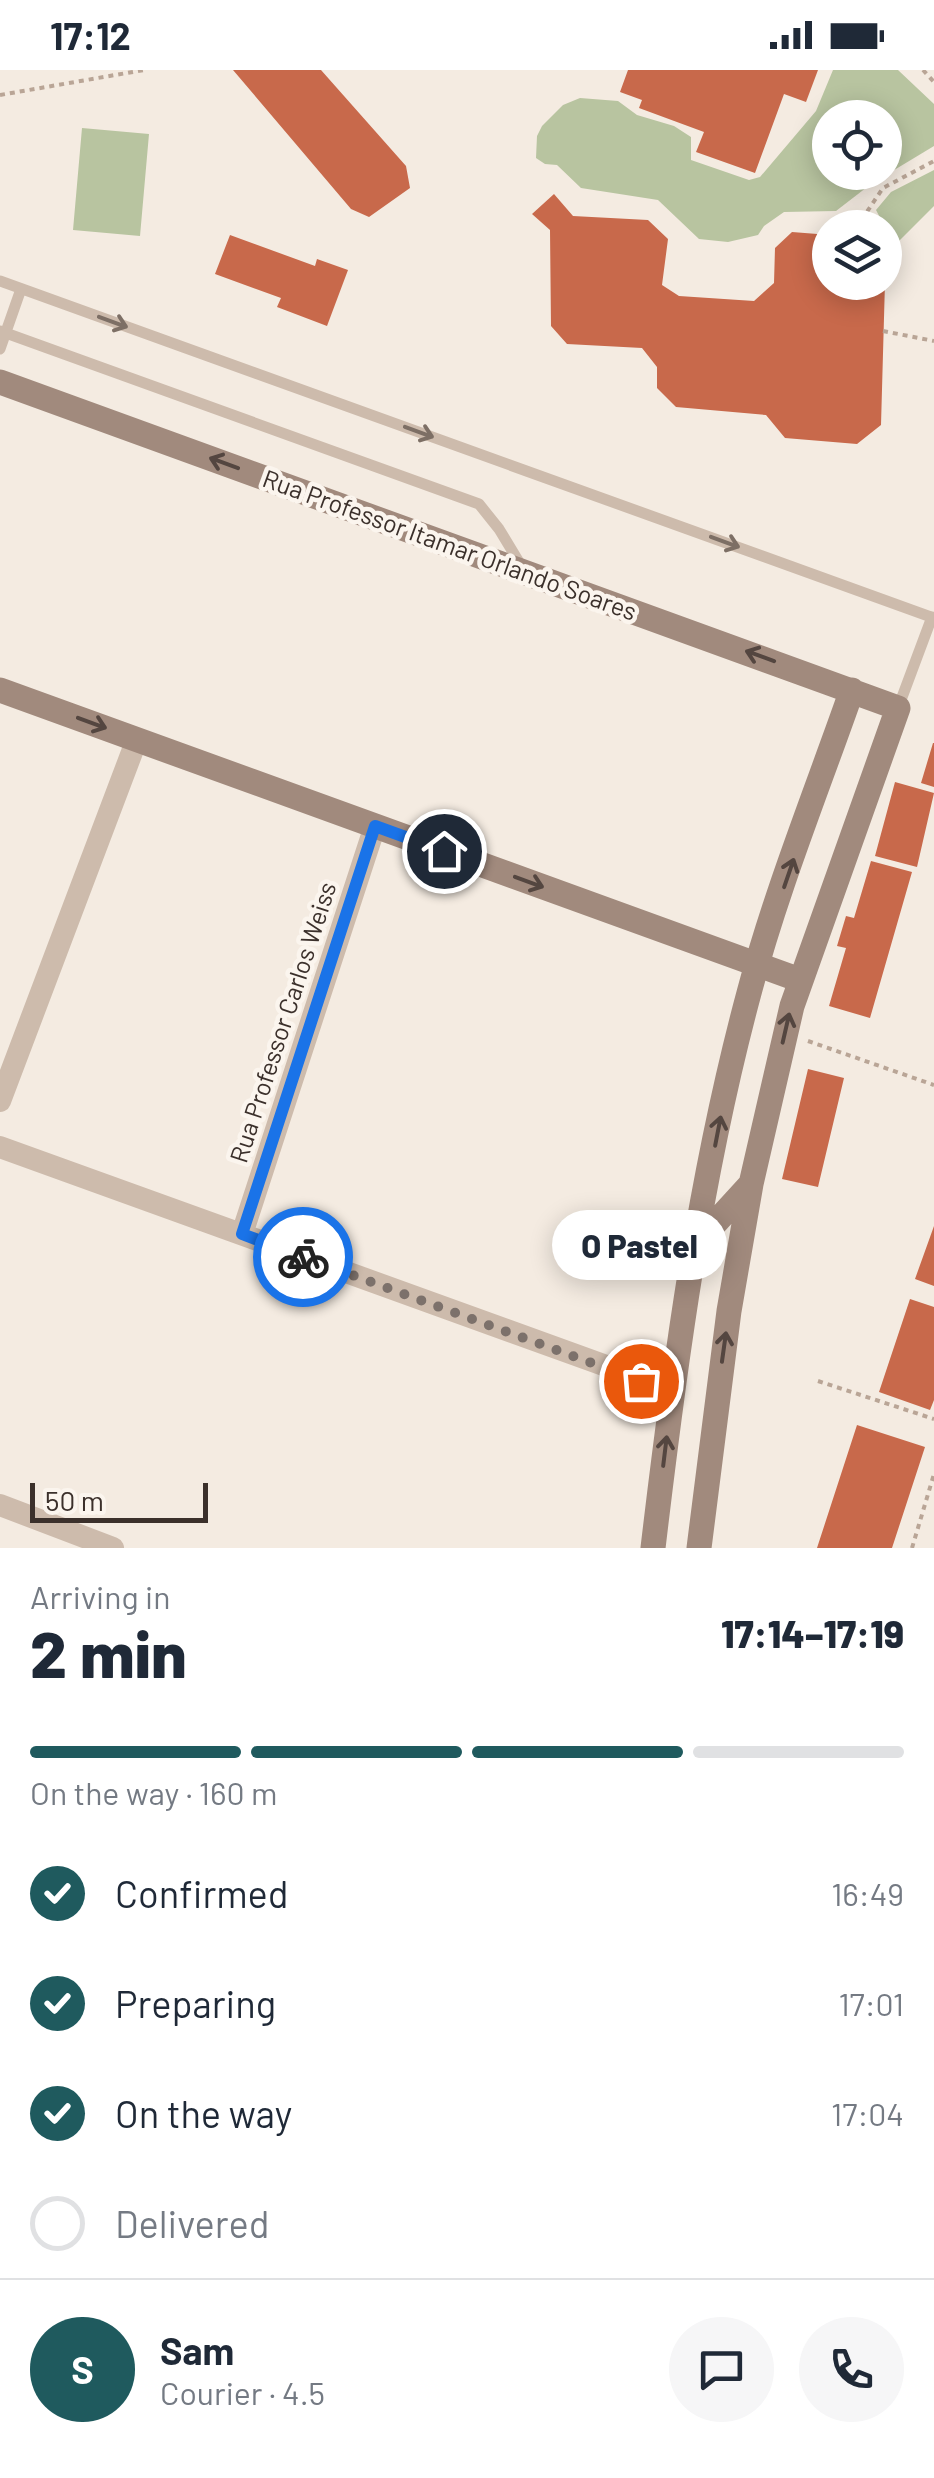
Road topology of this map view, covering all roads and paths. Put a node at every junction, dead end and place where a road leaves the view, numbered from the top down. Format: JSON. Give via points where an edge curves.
{"nodes":[{"id":1,"x":144,"y":70,"type":"edge"},
{"id":2,"x":923,"y":70,"type":"edge"},
{"id":3,"x":934,"y":82,"type":"edge"},
{"id":4,"x":0,"y":95,"type":"edge"},
{"id":5,"x":934,"y":161,"type":"edge"},
{"id":6,"x":868,"y":210,"type":"edge"},
{"id":7,"x":0,"y":281,"type":"edge"},
{"id":8,"x":21,"y":289,"type":"junction"},
{"id":9,"x":884,"y":331,"type":"dead end"},
{"id":10,"x":3,"y":332,"type":"edge"},
{"id":11,"x":934,"y":341,"type":"edge"},
{"id":12,"x":0,"y":348,"type":"edge"},
{"id":13,"x":0,"y":382,"type":"edge"},
{"id":14,"x":523,"y":570,"type":"junction"},
{"id":15,"x":933,"y":618,"type":"edge"},
{"id":16,"x":0,"y":690,"type":"edge"},
{"id":17,"x":852,"y":690,"type":"junction"},
{"id":18,"x":898,"y":708,"type":"junction"},
{"id":19,"x":136,"y":739,"type":"junction"},
{"id":20,"x":375,"y":826,"type":"junction"},
{"id":21,"x":757,"y":966,"type":"junction"},
{"id":22,"x":800,"y":980,"type":"junction"},
{"id":23,"x":785,"y":1033,"type":"junction"},
{"id":24,"x":934,"y":1085,"type":"edge"},
{"id":25,"x":0,"y":1101,"type":"edge"},
{"id":26,"x":0,"y":1147,"type":"edge"},
{"id":27,"x":752,"y":1184,"type":"junction"},
{"id":28,"x":242,"y":1234,"type":"junction"},
{"id":29,"x":696,"y":1244,"type":"junction"},
{"id":30,"x":818,"y":1381,"type":"dead end"},
{"id":31,"x":670,"y":1389,"type":"junction"},
{"id":32,"x":934,"y":1418,"type":"edge"},
{"id":33,"x":934,"y":1474,"type":"edge"},
{"id":34,"x":0,"y":1505,"type":"edge"},
{"id":35,"x":94,"y":1546,"type":"edge"},
{"id":36,"x":653,"y":1548,"type":"edge"},
{"id":37,"x":699,"y":1548,"type":"edge"},
{"id":38,"x":912,"y":1548,"type":"edge"}],
"edges":[{"from":1,"to":4,"type":"path"},
{"from":2,"to":3,"type":"path"},
{"from":5,"to":6,"type":"path","via":[[883,188]]},
{"from":7,"to":8,"type":"lane"},
{"from":8,"to":10,"type":"lane"},
{"from":8,"to":15,"type":"lane","one_way":true},
{"from":9,"to":11,"type":"path"},
{"from":10,"to":12,"type":"lane"},
{"from":10,"to":14,"type":"lane","via":[[478,504]]},
{"from":14,"to":13,"type":"main road","name":"Rua Professor Itamar Orlando Soares","one_way":true},
{"from":17,"to":14,"type":"main road","name":"Rua Professor Itamar Orlando Soares","one_way":true},
{"from":15,"to":18,"type":"lane"},
{"from":16,"to":19,"type":"main road","one_way":true},
{"from":17,"to":18,"type":"main road","name":"Rua Professor Itamar Orlando Soares"},
{"from":21,"to":17,"type":"main road","one_way":true},
{"from":18,"to":22,"type":"main road"},
{"from":19,"to":20,"type":"main road"},
{"from":19,"to":25,"type":"street"},
{"from":20,"to":21,"type":"main road","one_way":true},
{"from":20,"to":28,"type":"street","name":"Rua Professor Carlos Weiss"},
{"from":21,"to":22,"type":"main road"},
{"from":29,"to":21,"type":"main road","one_way":true},
{"from":23,"to":22,"type":"main road","one_way":true},
{"from":23,"to":24,"type":"path"},
{"from":23,"to":27,"type":"main road"},
{"from":26,"to":28,"type":"street"},
{"from":27,"to":29,"type":"main road"},
{"from":37,"to":27,"type":"main road","one_way":true},
{"from":28,"to":31,"type":"street"},
{"from":29,"to":31,"type":"main road"},
{"from":30,"to":32,"type":"path"},
{"from":36,"to":31,"type":"main road","one_way":true},
{"from":33,"to":38,"type":"path"},
{"from":34,"to":35,"type":"street"}]}
